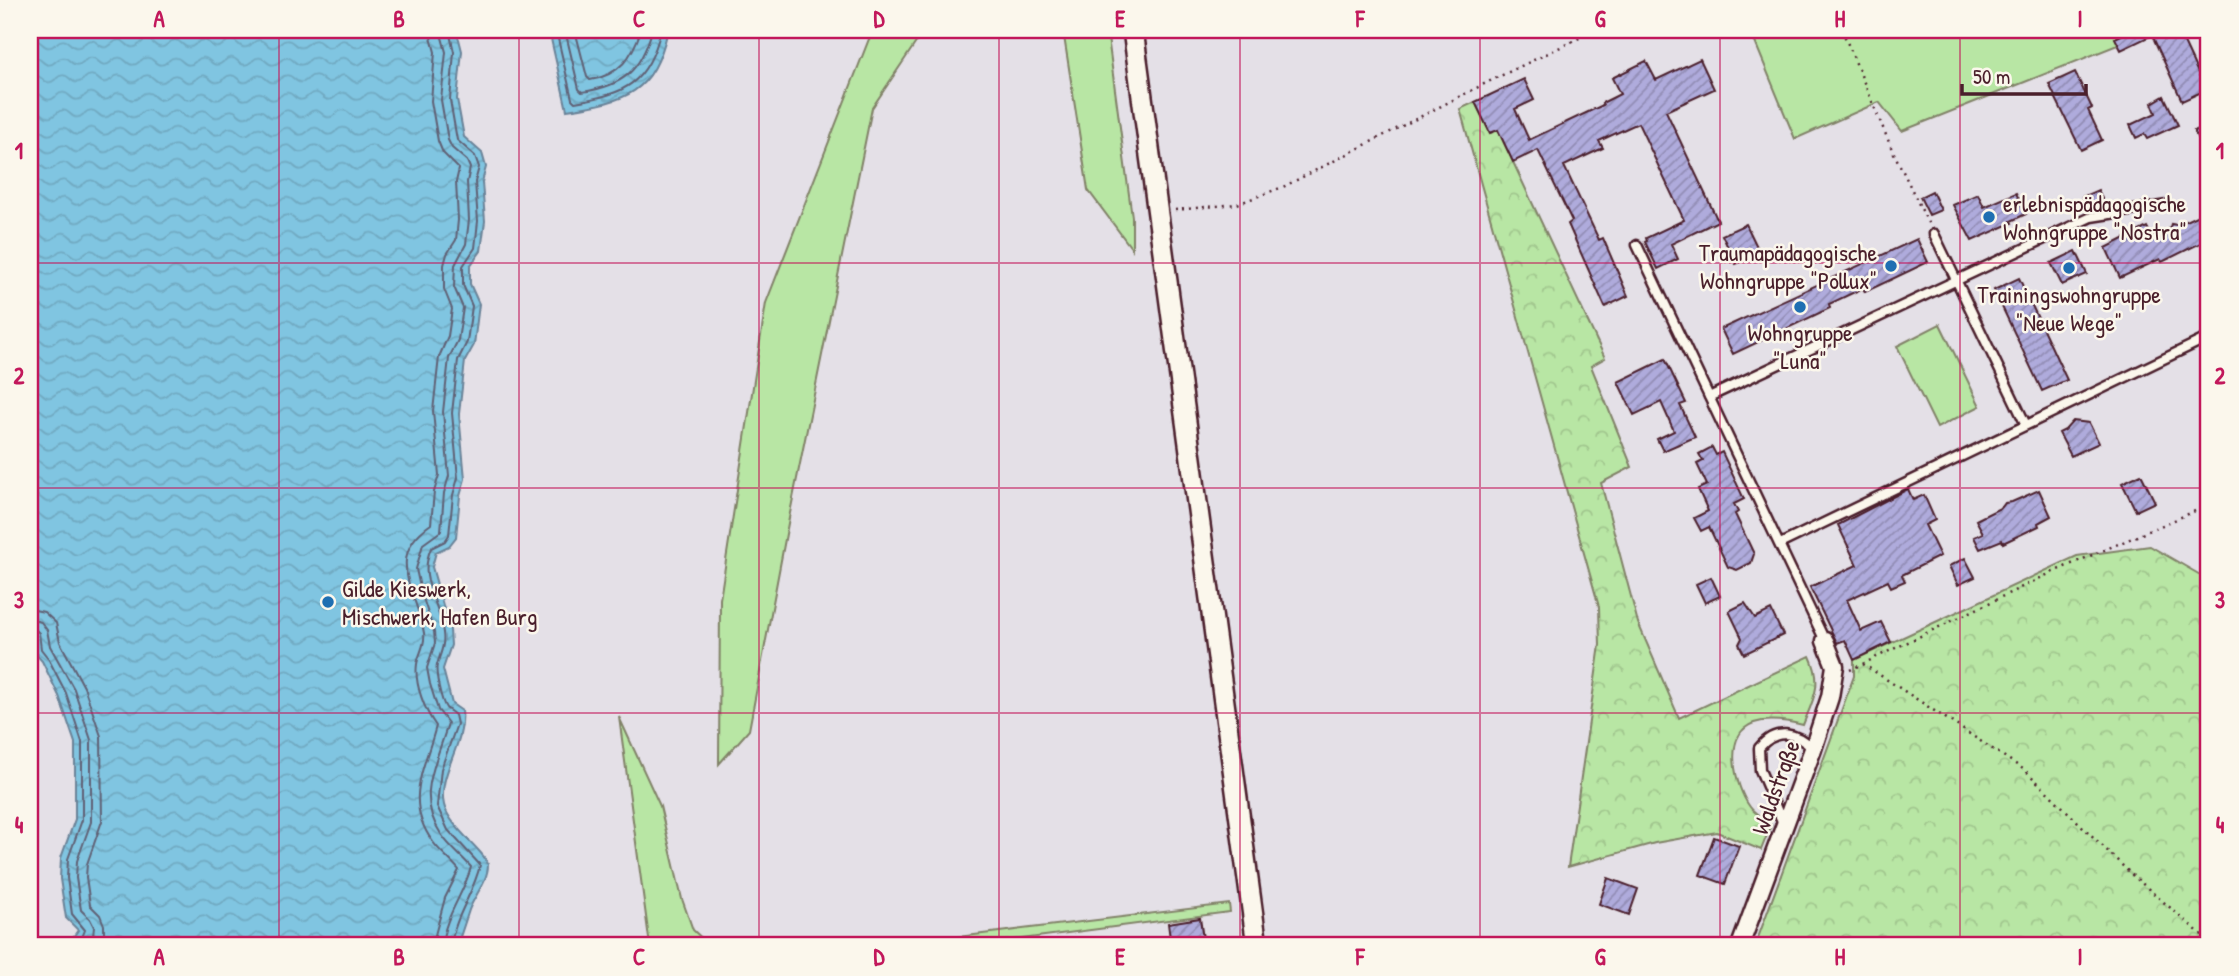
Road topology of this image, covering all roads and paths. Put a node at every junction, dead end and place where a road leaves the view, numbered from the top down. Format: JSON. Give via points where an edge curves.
{"nodes":[{"id":1,"x":1133,"y":30,"type":"edge"},
{"id":2,"x":1596,"y":30,"type":"edge"},
{"id":3,"x":1842,"y":30,"type":"edge"},
{"id":4,"x":2167,"y":205,"type":"dead end"},
{"id":5,"x":1157,"y":211,"type":"junction"},
{"id":6,"x":1934,"y":234,"type":"joint"},
{"id":7,"x":1637,"y":245,"type":"dead end"},
{"id":8,"x":1957,"y":281,"type":"junction"},
{"id":9,"x":2209,"y":337,"type":"edge"},
{"id":10,"x":1709,"y":397,"type":"junction"},
{"id":11,"x":2026,"y":425,"type":"junction"},
{"id":12,"x":2209,"y":505,"type":"edge"},
{"id":13,"x":1780,"y":544,"type":"junction"},
{"id":14,"x":1825,"y":641,"type":"joint"},
{"id":15,"x":1863,"y":664,"type":"junction"},
{"id":16,"x":1835,"y":677,"type":"junction"},
{"id":17,"x":1814,"y":749,"type":"junction"},
{"id":18,"x":1785,"y":826,"type":"junction"},
{"id":19,"x":2209,"y":940,"type":"edge"},
{"id":20,"x":1257,"y":946,"type":"edge"},
{"id":21,"x":1740,"y":946,"type":"edge"}],
"edges":[{"from":1,"to":5,"type":"street"},
{"from":2,"to":5,"type":"path","via":[[1283,187],[1237,204]]},
{"from":3,"to":6,"type":"path"},
{"from":4,"to":8,"type":"lane","via":[[2091,217]]},
{"from":5,"to":20,"type":"street"},
{"from":6,"to":8,"type":"lane"},
{"from":7,"to":10,"type":"lane"},
{"from":8,"to":10,"type":"lane"},
{"from":8,"to":11,"type":"lane"},
{"from":9,"to":11,"type":"lane"},
{"from":10,"to":13,"type":"lane"},
{"from":11,"to":13,"type":"lane"},
{"from":12,"to":15,"type":"path","via":[[2053,572]]},
{"from":13,"to":14,"type":"lane"},
{"from":14,"to":16,"type":"street"},
{"from":15,"to":16,"type":"path"},
{"from":15,"to":19,"type":"path","via":[[2026,771],[2132,874]]},
{"from":16,"to":17,"type":"street","name":"Waldstraße"},
{"from":17,"to":18,"type":"street","name":"Waldstraße"},
{"from":17,"to":18,"type":"lane","via":[[1804,740],[1781,733],[1770,736],[1759,748],[1760,770]]},
{"from":18,"to":21,"type":"street","name":"Waldstraße"}]}
